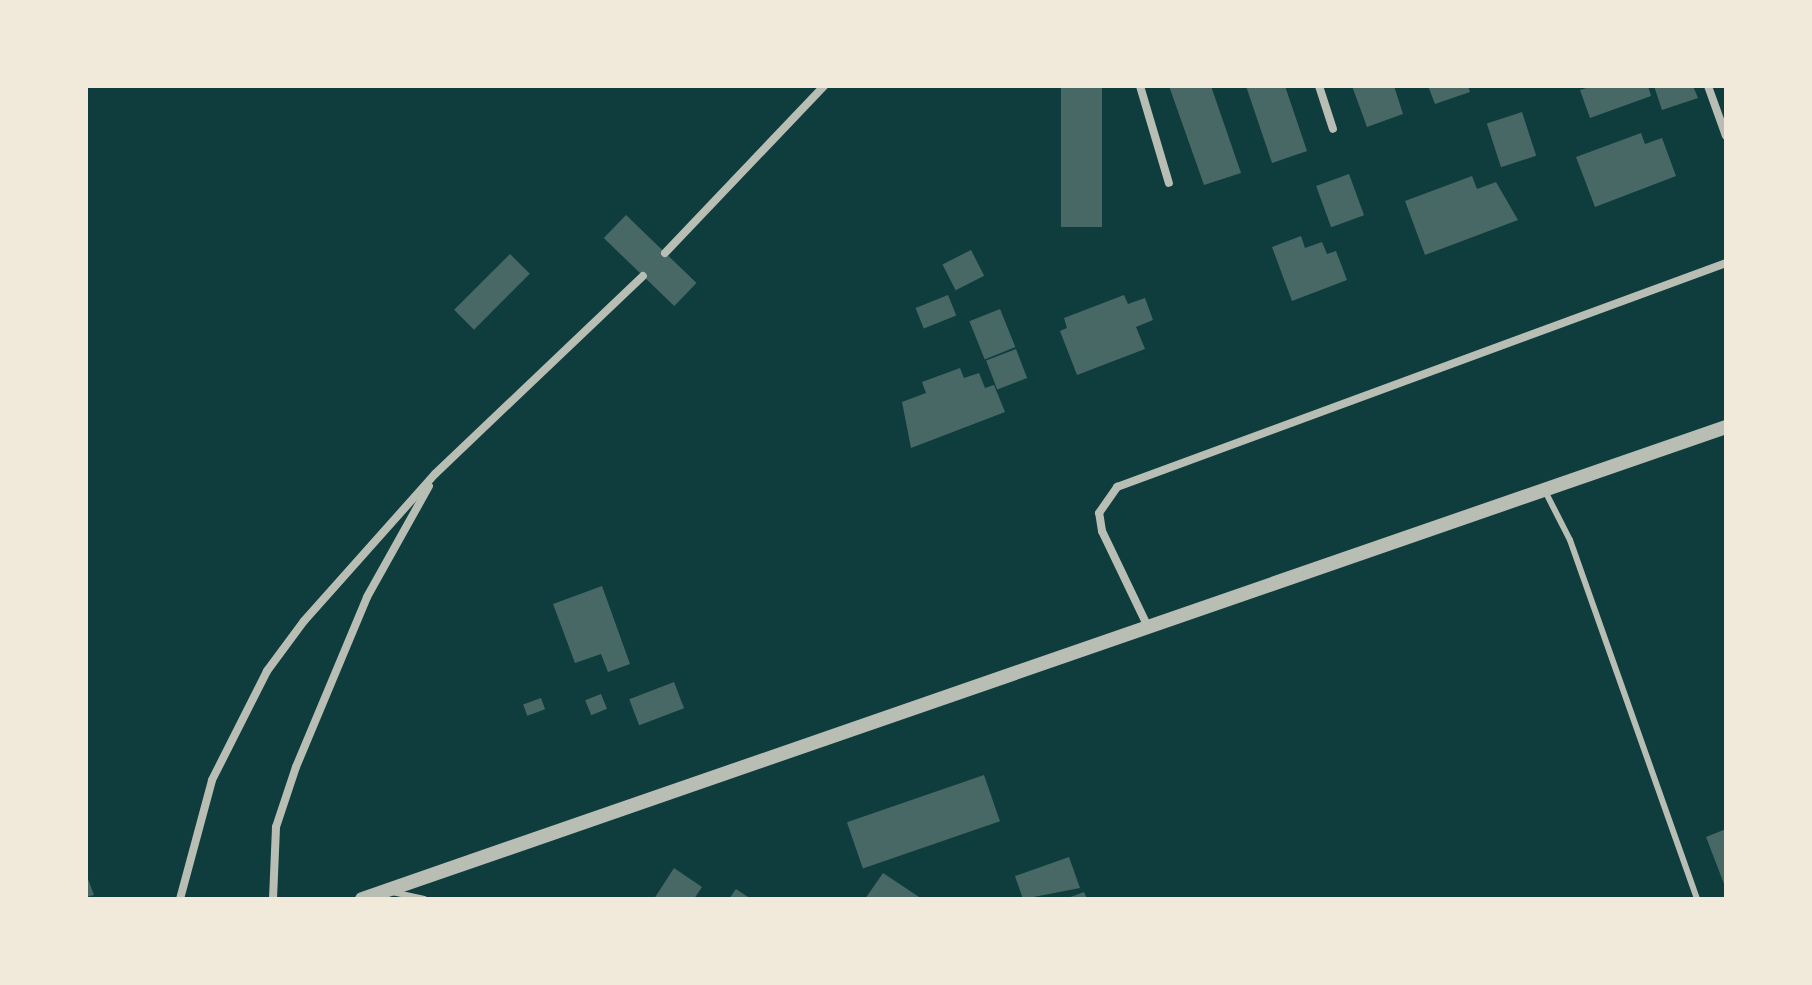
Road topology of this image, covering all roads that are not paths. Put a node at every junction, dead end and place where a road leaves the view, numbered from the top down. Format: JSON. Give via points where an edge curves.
{"nodes":[{"id":1,"x":824,"y":86,"type":"edge"},
{"id":2,"x":1140,"y":86,"type":"edge"},
{"id":3,"x":1319,"y":86,"type":"edge"},
{"id":4,"x":1708,"y":86,"type":"edge"},
{"id":5,"x":1333,"y":129,"type":"dead end"},
{"id":6,"x":1726,"y":136,"type":"edge"},
{"id":7,"x":1169,"y":183,"type":"dead end"},
{"id":8,"x":665,"y":253,"type":"dead end"},
{"id":9,"x":1726,"y":263,"type":"edge"},
{"id":10,"x":643,"y":276,"type":"dead end"},
{"id":11,"x":1726,"y":427,"type":"edge"},
{"id":12,"x":435,"y":474,"type":"junction"},
{"id":13,"x":1545,"y":491,"type":"junction"},
{"id":14,"x":1148,"y":627,"type":"junction"},
{"id":15,"x":387,"y":890,"type":"junction"},
{"id":16,"x":180,"y":899,"type":"edge"},
{"id":17,"x":273,"y":899,"type":"edge"},
{"id":18,"x":362,"y":899,"type":"edge"},
{"id":19,"x":424,"y":899,"type":"edge"},
{"id":20,"x":1697,"y":899,"type":"edge"}],
"edges":[{"from":1,"to":8,"type":"street"},
{"from":2,"to":7,"type":"street"},
{"from":3,"to":5,"type":"street"},
{"from":4,"to":6,"type":"street"},
{"from":9,"to":14,"type":"street","via":[[1117,487],[1099,513],[1102,531]]},
{"from":10,"to":12,"type":"street"},
{"from":11,"to":13,"type":"street"},
{"from":12,"to":16,"type":"street","via":[[267,671],[212,780]]},
{"from":12,"to":17,"type":"street","via":[[367,597],[296,767],[276,827]]},
{"from":13,"to":14,"type":"street"},
{"from":13,"to":20,"type":"lane","via":[[1570,540]]},
{"from":14,"to":15,"type":"street"},
{"from":15,"to":18,"type":"street"},
{"from":15,"to":19,"type":"lane"}]}
